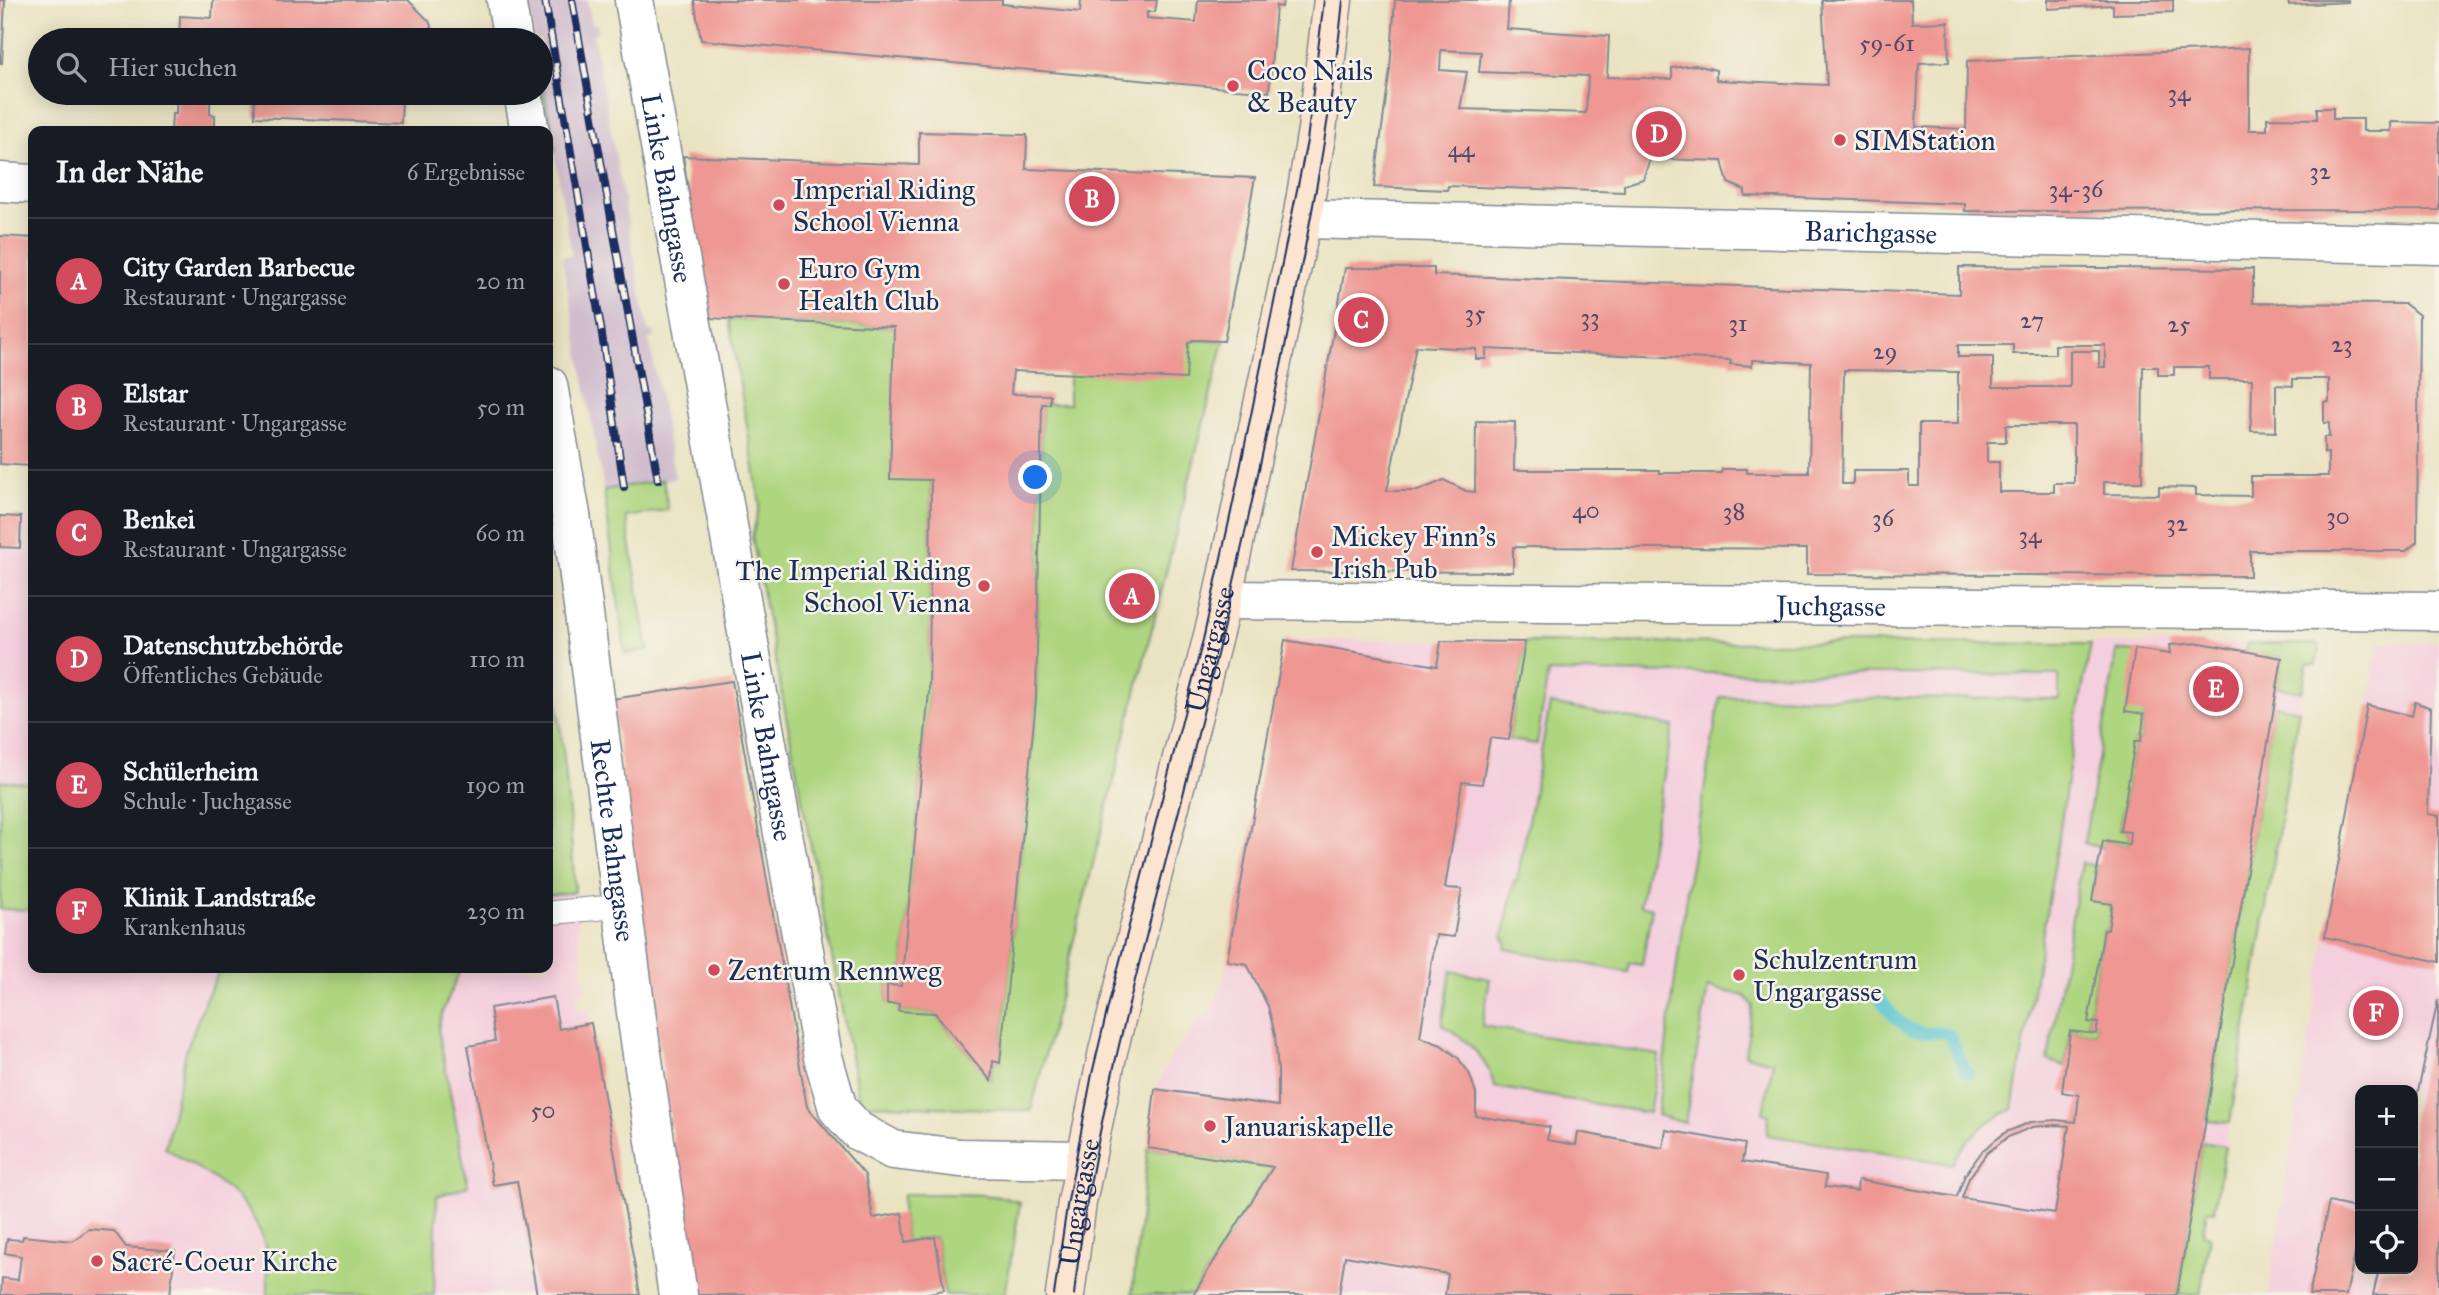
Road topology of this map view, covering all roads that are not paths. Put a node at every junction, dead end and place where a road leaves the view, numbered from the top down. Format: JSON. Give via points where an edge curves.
{"nodes":[{"id":1,"x":506,"y":0,"type":"edge"},
{"id":2,"x":634,"y":0,"type":"edge"},
{"id":3,"x":1334,"y":0,"type":"edge"},
{"id":4,"x":511,"y":28,"type":"edge"},
{"id":5,"x":525,"y":105,"type":"edge"},
{"id":6,"x":529,"y":126,"type":"edge"},
{"id":7,"x":0,"y":182,"type":"edge"},
{"id":8,"x":28,"y":184,"type":"edge"},
{"id":9,"x":1302,"y":219,"type":"junction"},
{"id":10,"x":2439,"y":245,"type":"edge"},
{"id":11,"x":553,"y":414,"type":"edge"},
{"id":12,"x":1222,"y":600,"type":"junction"},
{"id":13,"x":2439,"y":611,"type":"edge"},
{"id":14,"x":622,"y":906,"type":"junction"},
{"id":15,"x":553,"y":913,"type":"edge"},
{"id":16,"x":1085,"y":1160,"type":"junction"},
{"id":17,"x":678,"y":1295,"type":"edge"},
{"id":18,"x":1065,"y":1295,"type":"edge"}],
"edges":[{"from":1,"to":4,"type":"street"},
{"from":2,"to":16,"type":"street","name":"Linke Bahngasse","via":[[823,1058],[838,1109],[858,1131],[893,1150],[960,1157]]},
{"from":3,"to":9,"type":"main road","name":"Ungargasse"},
{"from":5,"to":6,"type":"street"},
{"from":7,"to":8,"type":"street"},
{"from":9,"to":10,"type":"street","name":"Barichgasse"},
{"from":9,"to":12,"type":"main road","name":"Ungargasse"},
{"from":11,"to":14,"type":"street","name":"Rechte Bahngasse","via":[[571,515]]},
{"from":12,"to":13,"type":"street","name":"Juchgasse"},
{"from":12,"to":16,"type":"main road","name":"Ungargasse","via":[[1108,1051]]},
{"from":14,"to":15,"type":"lane"},
{"from":14,"to":17,"type":"street","name":"Rechte Bahngasse"},
{"from":16,"to":18,"type":"main road","name":"Ungargasse"}]}
